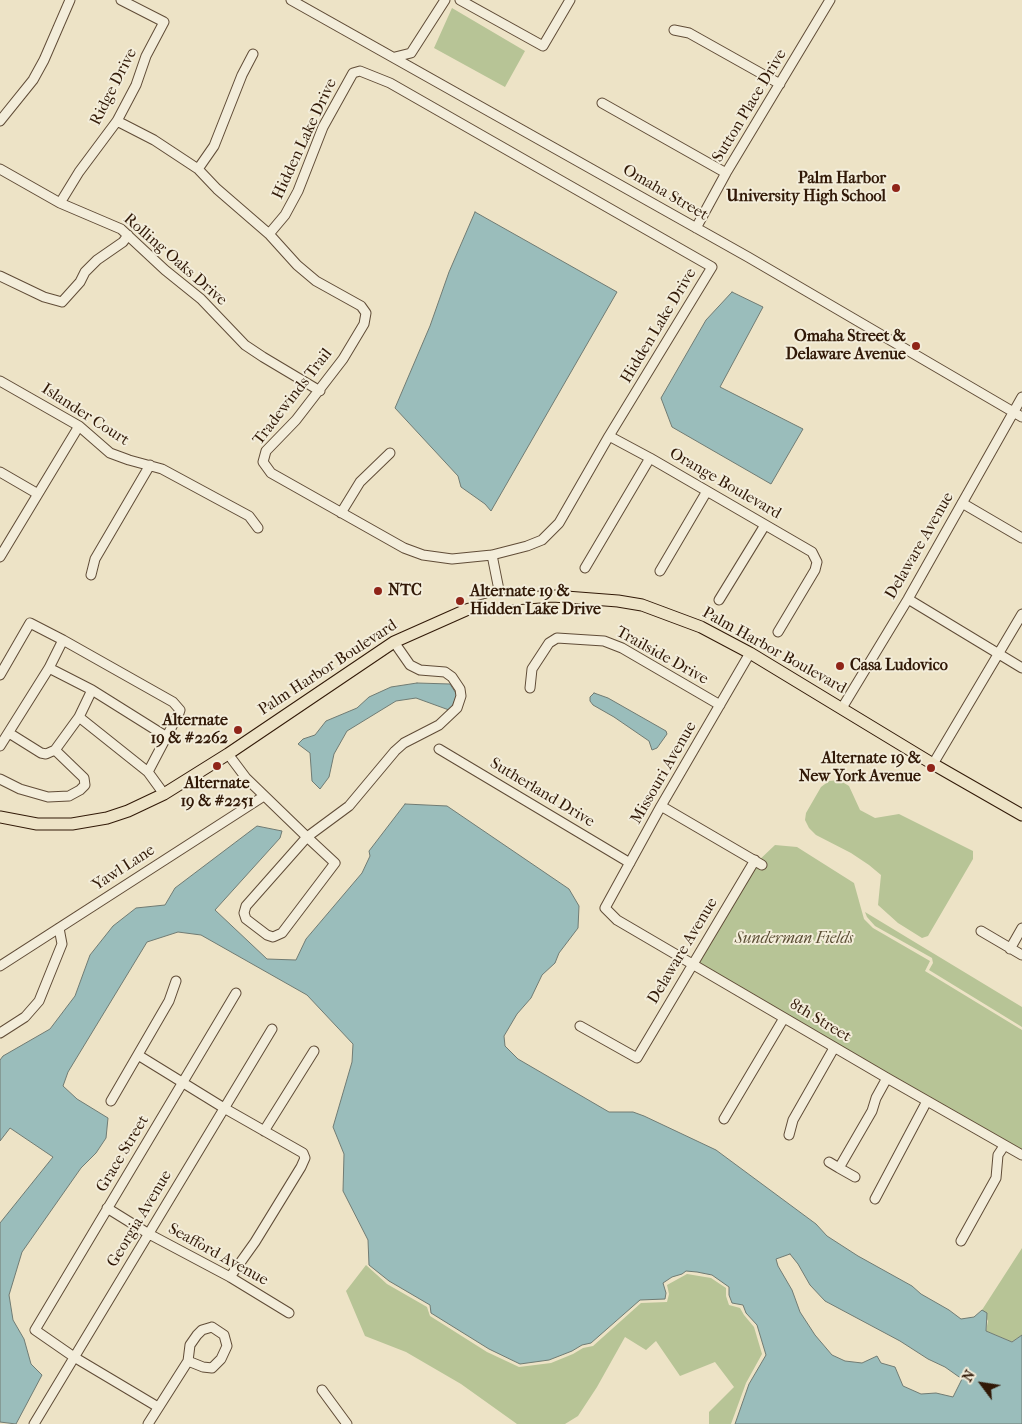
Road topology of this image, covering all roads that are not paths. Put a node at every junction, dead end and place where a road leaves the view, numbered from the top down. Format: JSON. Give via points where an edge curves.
{"nodes":[{"id":1,"x":70,"y":0,"type":"edge"},
{"id":2,"x":121,"y":0,"type":"edge"},
{"id":3,"x":291,"y":0,"type":"edge"},
{"id":4,"x":445,"y":0,"type":"edge"},
{"id":5,"x":460,"y":0,"type":"edge"},
{"id":6,"x":570,"y":0,"type":"edge"},
{"id":7,"x":827,"y":1,"type":"edge"},
{"id":8,"x":674,"y":30,"type":"dead end"},
{"id":9,"x":253,"y":54,"type":"dead end"},
{"id":10,"x":395,"y":57,"type":"junction"},
{"id":11,"x":780,"y":84,"type":"junction"},
{"id":12,"x":602,"y":103,"type":"dead end"},
{"id":13,"x":0,"y":120,"type":"edge"},
{"id":14,"x":117,"y":121,"type":"junction"},
{"id":15,"x":0,"y":169,"type":"edge"},
{"id":16,"x":198,"y":170,"type":"junction"},
{"id":17,"x":726,"y":173,"type":"junction"},
{"id":18,"x":60,"y":203,"type":"junction"},
{"id":19,"x":696,"y":228,"type":"junction"},
{"id":20,"x":269,"y":234,"type":"junction"},
{"id":21,"x":128,"y":236,"type":"junction"},
{"id":22,"x":0,"y":276,"type":"edge"},
{"id":23,"x":0,"y":380,"type":"edge"},
{"id":24,"x":320,"y":391,"type":"junction"},
{"id":25,"x":1022,"y":397,"type":"edge"},
{"id":26,"x":1013,"y":412,"type":"junction"},
{"id":27,"x":1022,"y":417,"type":"edge"},
{"id":28,"x":79,"y":426,"type":"junction"},
{"id":29,"x":609,"y":436,"type":"junction"},
{"id":30,"x":390,"y":453,"type":"dead end"},
{"id":31,"x":650,"y":458,"type":"junction"},
{"id":32,"x":263,"y":462,"type":"joint"},
{"id":33,"x":150,"y":465,"type":"junction"},
{"id":34,"x":0,"y":472,"type":"edge"},
{"id":35,"x":707,"y":491,"type":"junction"},
{"id":36,"x":38,"y":494,"type":"junction"},
{"id":37,"x":962,"y":503,"type":"junction"},
{"id":38,"x":341,"y":512,"type":"junction"},
{"id":39,"x":765,"y":525,"type":"junction"},
{"id":40,"x":258,"y":528,"type":"dead end"},
{"id":41,"x":1022,"y":538,"type":"edge"},
{"id":42,"x":492,"y":555,"type":"junction"},
{"id":43,"x":0,"y":558,"type":"edge"},
{"id":44,"x":585,"y":568,"type":"dead end"},
{"id":45,"x":660,"y":570,"type":"dead end"},
{"id":46,"x":91,"y":575,"type":"dead end"},
{"id":47,"x":908,"y":599,"type":"junction"},
{"id":48,"x":501,"y":600,"type":"junction"},
{"id":49,"x":720,"y":600,"type":"dead end"},
{"id":50,"x":1022,"y":614,"type":"edge"},
{"id":51,"x":778,"y":632,"type":"dead end"},
{"id":52,"x":63,"y":640,"type":"junction"},
{"id":53,"x":394,"y":642,"type":"junction"},
{"id":54,"x":750,"y":653,"type":"junction"},
{"id":55,"x":998,"y":654,"type":"junction"},
{"id":56,"x":49,"y":668,"type":"junction"},
{"id":57,"x":1022,"y":668,"type":"edge"},
{"id":58,"x":0,"y":675,"type":"edge"},
{"id":59,"x":530,"y":688,"type":"dead end"},
{"id":60,"x":92,"y":690,"type":"junction"},
{"id":61,"x":720,"y":705,"type":"junction"},
{"id":62,"x":842,"y":708,"type":"junction"},
{"id":63,"x":79,"y":717,"type":"junction"},
{"id":64,"x":8,"y":733,"type":"junction"},
{"id":65,"x":168,"y":738,"type":"junction"},
{"id":66,"x":0,"y":746,"type":"edge"},
{"id":67,"x":439,"y":749,"type":"dead end"},
{"id":68,"x":55,"y":750,"type":"junction"},
{"id":69,"x":228,"y":754,"type":"junction"},
{"id":70,"x":933,"y":764,"type":"junction"},
{"id":71,"x":148,"y":772,"type":"junction"},
{"id":72,"x":0,"y":779,"type":"edge"},
{"id":73,"x":164,"y":794,"type":"junction"},
{"id":74,"x":264,"y":796,"type":"junction"},
{"id":75,"x":661,"y":806,"type":"junction"},
{"id":76,"x":1022,"y":815,"type":"edge"},
{"id":77,"x":0,"y":817,"type":"edge"},
{"id":78,"x":307,"y":837,"type":"junction"},
{"id":79,"x":630,"y":863,"type":"junction"},
{"id":80,"x":605,"y":908,"type":"joint"},
{"id":81,"x":59,"y":928,"type":"junction"},
{"id":82,"x":1022,"y":928,"type":"edge"},
{"id":83,"x":981,"y":931,"type":"dead end"},
{"id":84,"x":1010,"y":949,"type":"junction"},
{"id":85,"x":1022,"y":956,"type":"edge"},
{"id":86,"x":692,"y":963,"type":"junction"},
{"id":87,"x":0,"y":966,"type":"edge"},
{"id":88,"x":176,"y":981,"type":"dead end"},
{"id":89,"x":236,"y":993,"type":"dead end"},
{"id":90,"x":784,"y":1018,"type":"junction"},
{"id":91,"x":580,"y":1026,"type":"dead end"},
{"id":92,"x":272,"y":1029,"type":"dead end"},
{"id":93,"x":0,"y":1033,"type":"edge"},
{"id":94,"x":834,"y":1048,"type":"junction"},
{"id":95,"x":314,"y":1051,"type":"dead end"},
{"id":96,"x":138,"y":1055,"type":"junction"},
{"id":97,"x":887,"y":1078,"type":"junction"},
{"id":98,"x":183,"y":1081,"type":"junction"},
{"id":99,"x":111,"y":1101,"type":"dead end"},
{"id":100,"x":927,"y":1101,"type":"junction"},
{"id":101,"x":224,"y":1108,"type":"junction"},
{"id":102,"x":724,"y":1120,"type":"dead end"},
{"id":103,"x":264,"y":1131,"type":"junction"},
{"id":104,"x":789,"y":1135,"type":"dead end"},
{"id":105,"x":1004,"y":1146,"type":"junction"},
{"id":106,"x":1022,"y":1155,"type":"edge"},
{"id":107,"x":829,"y":1162,"type":"dead end"},
{"id":108,"x":838,"y":1168,"type":"junction"},
{"id":109,"x":855,"y":1177,"type":"dead end"},
{"id":110,"x":876,"y":1199,"type":"dead end"},
{"id":111,"x":107,"y":1208,"type":"junction"},
{"id":112,"x":149,"y":1234,"type":"junction"},
{"id":113,"x":961,"y":1241,"type":"dead end"},
{"id":114,"x":230,"y":1277,"type":"junction"},
{"id":115,"x":289,"y":1313,"type":"dead end"},
{"id":116,"x":74,"y":1357,"type":"junction"},
{"id":117,"x":188,"y":1361,"type":"junction"},
{"id":118,"x":322,"y":1390,"type":"dead end"},
{"id":119,"x":158,"y":1407,"type":"junction"},
{"id":120,"x":34,"y":1424,"type":"edge"},
{"id":121,"x":148,"y":1424,"type":"edge"},
{"id":122,"x":347,"y":1424,"type":"edge"}],
"edges":[{"from":1,"to":13,"type":"street","via":[[41,67]]},
{"from":2,"to":14,"type":"street","name":"Ridge Drive","via":[[164,22]]},
{"from":3,"to":10,"type":"street","name":"Omaha Street"},
{"from":4,"to":10,"type":"street","via":[[411,52]]},
{"from":5,"to":6,"type":"street","via":[[543,46]]},
{"from":7,"to":11,"type":"street","name":"Sutton Place Drive"},
{"from":8,"to":11,"type":"street","via":[[689,33]]},
{"from":9,"to":16,"type":"street","via":[[214,146]]},
{"from":10,"to":19,"type":"street","name":"Omaha Street"},
{"from":11,"to":17,"type":"street","name":"Sutton Place Drive"},
{"from":12,"to":17,"type":"street"},
{"from":14,"to":16,"type":"street","name":"Tradewinds Trail","via":[[154,140]]},
{"from":14,"to":18,"type":"street","name":"Ridge Drive"},
{"from":15,"to":18,"type":"street","name":"Rolling Oaks Drive"},
{"from":16,"to":20,"type":"street","name":"Tradewinds Trail"},
{"from":17,"to":19,"type":"street","name":"Sutton Place Drive"},
{"from":18,"to":21,"type":"street","name":"Rolling Oaks Drive","via":[[114,225]]},
{"from":19,"to":26,"type":"street","name":"Omaha Street"},
{"from":20,"to":24,"type":"street","name":"Tradewinds Trail","via":[[316,281],[361,306],[366,313],[360,331]]},
{"from":20,"to":29,"type":"street","name":"Hidden Lake Drive","via":[[285,215],[298,191],[323,127],[353,73],[360,71],[390,83],[712,267]]},
{"from":21,"to":22,"type":"street","via":[[91,266],[62,302]]},
{"from":21,"to":24,"type":"street","name":"Rolling Oaks Drive","via":[[201,299],[245,345]]},
{"from":23,"to":28,"type":"street","name":"Islander Court"},
{"from":24,"to":32,"type":"street","name":"Tradewinds Trail","via":[[266,452]]},
{"from":25,"to":26,"type":"street","name":"Delaware Avenue"},
{"from":26,"to":27,"type":"street","name":"Omaha Street"},
{"from":26,"to":37,"type":"street","name":"Delaware Avenue"},
{"from":28,"to":33,"type":"street","name":"Islander Court","via":[[110,453]]},
{"from":28,"to":36,"type":"street"},
{"from":29,"to":31,"type":"street","name":"Orange Boulevard"},
{"from":29,"to":42,"type":"street","name":"Hidden Lake Drive","via":[[559,523],[542,540]]},
{"from":30,"to":38,"type":"street","via":[[360,482]]},
{"from":31,"to":35,"type":"street","name":"Orange Boulevard"},
{"from":31,"to":44,"type":"street"},
{"from":32,"to":38,"type":"street","name":"Hidden Lake Drive","via":[[271,473]]},
{"from":33,"to":40,"type":"street","name":"Islander Court","via":[[248,516]]},
{"from":33,"to":46,"type":"street","via":[[95,559]]},
{"from":34,"to":36,"type":"street"},
{"from":35,"to":39,"type":"street","name":"Orange Boulevard"},
{"from":35,"to":45,"type":"street"},
{"from":36,"to":43,"type":"street"},
{"from":37,"to":41,"type":"street"},
{"from":37,"to":47,"type":"street","name":"Delaware Avenue"},
{"from":38,"to":42,"type":"street","name":"Hidden Lake Drive","via":[[404,548],[423,555],[452,558]]},
{"from":39,"to":49,"type":"street"},
{"from":39,"to":51,"type":"street","name":"Orange Boulevard","via":[[812,552],[817,565]]},
{"from":42,"to":48,"type":"street"},
{"from":47,"to":55,"type":"street"},
{"from":47,"to":62,"type":"street","name":"Delaware Avenue"},
{"from":48,"to":53,"type":"main road","name":"Palm Harbor Boulevard","via":[[466,610]]},
{"from":48,"to":54,"type":"main road","name":"Palm Harbor Boulevard","via":[[572,596],[642,605],[701,627]]},
{"from":50,"to":55,"type":"street"},
{"from":52,"to":56,"type":"street"},
{"from":52,"to":58,"type":"street","via":[[30,623]]},
{"from":52,"to":65,"type":"street","via":[[173,702],[180,710]]},
{"from":53,"to":69,"type":"main road","name":"Palm Harbor Boulevard"},
{"from":53,"to":78,"type":"street","via":[[410,665],[452,676],[460,689],[457,708],[439,725],[404,742],[349,806]]},
{"from":54,"to":61,"type":"street","name":"Missouri Avenue"},
{"from":54,"to":62,"type":"main road","name":"Palm Harbor Boulevard"},
{"from":55,"to":57,"type":"street"},
{"from":55,"to":70,"type":"street"},
{"from":56,"to":60,"type":"street"},
{"from":56,"to":64,"type":"street"},
{"from":59,"to":61,"type":"street","name":"Trailside Drive","via":[[532,668],[549,643],[557,638],[604,641],[622,648]]},
{"from":60,"to":63,"type":"street"},
{"from":60,"to":65,"type":"street"},
{"from":61,"to":75,"type":"street","name":"Missouri Avenue"},
{"from":62,"to":70,"type":"main road","name":"Palm Harbor Boulevard"},
{"from":63,"to":68,"type":"street"},
{"from":63,"to":71,"type":"street"},
{"from":64,"to":66,"type":"street"},
{"from":64,"to":68,"type":"street","via":[[41,753]]},
{"from":65,"to":71,"type":"street"},
{"from":67,"to":79,"type":"street","name":"Sutherland Drive"},
{"from":68,"to":72,"type":"street","via":[[84,778],[85,785],[69,796],[48,797]]},
{"from":69,"to":73,"type":"main road","name":"Palm Harbor Boulevard"},
{"from":69,"to":74,"type":"street"},
{"from":70,"to":76,"type":"main road","name":"Palm Harbor Boulevard"},
{"from":71,"to":73,"type":"street"},
{"from":73,"to":77,"type":"main road","via":[[128,811],[86,822],[37,824]]},
{"from":74,"to":78,"type":"street"},
{"from":74,"to":81,"type":"street","name":"Yawl Lane"},
{"from":75,"to":79,"type":"street","name":"Missouri Avenue"},
{"from":75,"to":86,"type":"street","name":"Delaware Avenue","via":[[758,863]]},
{"from":78,"to":78,"type":"street","via":[[246,906],[246,919],[267,935],[273,937],[282,933],[335,863]]},
{"from":79,"to":80,"type":"street","name":"Missouri Avenue"},
{"from":80,"to":86,"type":"street","name":"8th Street","via":[[617,920]]},
{"from":81,"to":87,"type":"street","name":"Yawl Lane"},
{"from":81,"to":93,"type":"street","via":[[62,944],[39,1001],[25,1017]]},
{"from":82,"to":84,"type":"street"},
{"from":83,"to":84,"type":"street"},
{"from":84,"to":85,"type":"street"},
{"from":86,"to":90,"type":"street","name":"8th Street"},
{"from":86,"to":91,"type":"street","name":"Delaware Avenue","via":[[637,1058]]},
{"from":88,"to":96,"type":"street","via":[[169,1001]]},
{"from":89,"to":98,"type":"street","name":"Grace Street"},
{"from":90,"to":94,"type":"street","name":"8th Street"},
{"from":90,"to":102,"type":"street"},
{"from":92,"to":101,"type":"street","name":"Georgia Avenue"},
{"from":94,"to":97,"type":"street","name":"8th Street"},
{"from":94,"to":104,"type":"street","via":[[793,1120]]},
{"from":95,"to":103,"type":"street"},
{"from":96,"to":98,"type":"street"},
{"from":96,"to":99,"type":"street"},
{"from":97,"to":100,"type":"street","name":"8th Street"},
{"from":97,"to":108,"type":"street","via":[[872,1111]]},
{"from":98,"to":101,"type":"street"},
{"from":98,"to":111,"type":"street","name":"Grace Street"},
{"from":100,"to":105,"type":"street","name":"8th Street"},
{"from":100,"to":110,"type":"street"},
{"from":101,"to":103,"type":"street"},
{"from":101,"to":112,"type":"street","name":"Georgia Avenue"},
{"from":103,"to":114,"type":"street","via":[[303,1153],[304,1158],[255,1242]]},
{"from":105,"to":106,"type":"street","name":"8th Street"},
{"from":105,"to":113,"type":"street","via":[[998,1155],[996,1178]]},
{"from":107,"to":108,"type":"street"},
{"from":108,"to":109,"type":"street"},
{"from":111,"to":112,"type":"street","name":"Seafford Avenue"},
{"from":111,"to":116,"type":"street","name":"Grace Street","via":[[35,1330]]},
{"from":112,"to":114,"type":"street","name":"Seafford Avenue"},
{"from":112,"to":116,"type":"street","name":"Georgia Avenue"},
{"from":114,"to":115,"type":"street","name":"Seafford Avenue"},
{"from":116,"to":119,"type":"street"},
{"from":116,"to":120,"type":"street","name":"Georgia Avenue"},
{"from":117,"to":117,"type":"street","via":[[190,1345],[202,1330],[212,1327],[224,1335],[227,1346],[212,1368]]},
{"from":117,"to":119,"type":"street"},
{"from":118,"to":122,"type":"street"},
{"from":119,"to":121,"type":"street"}]}
